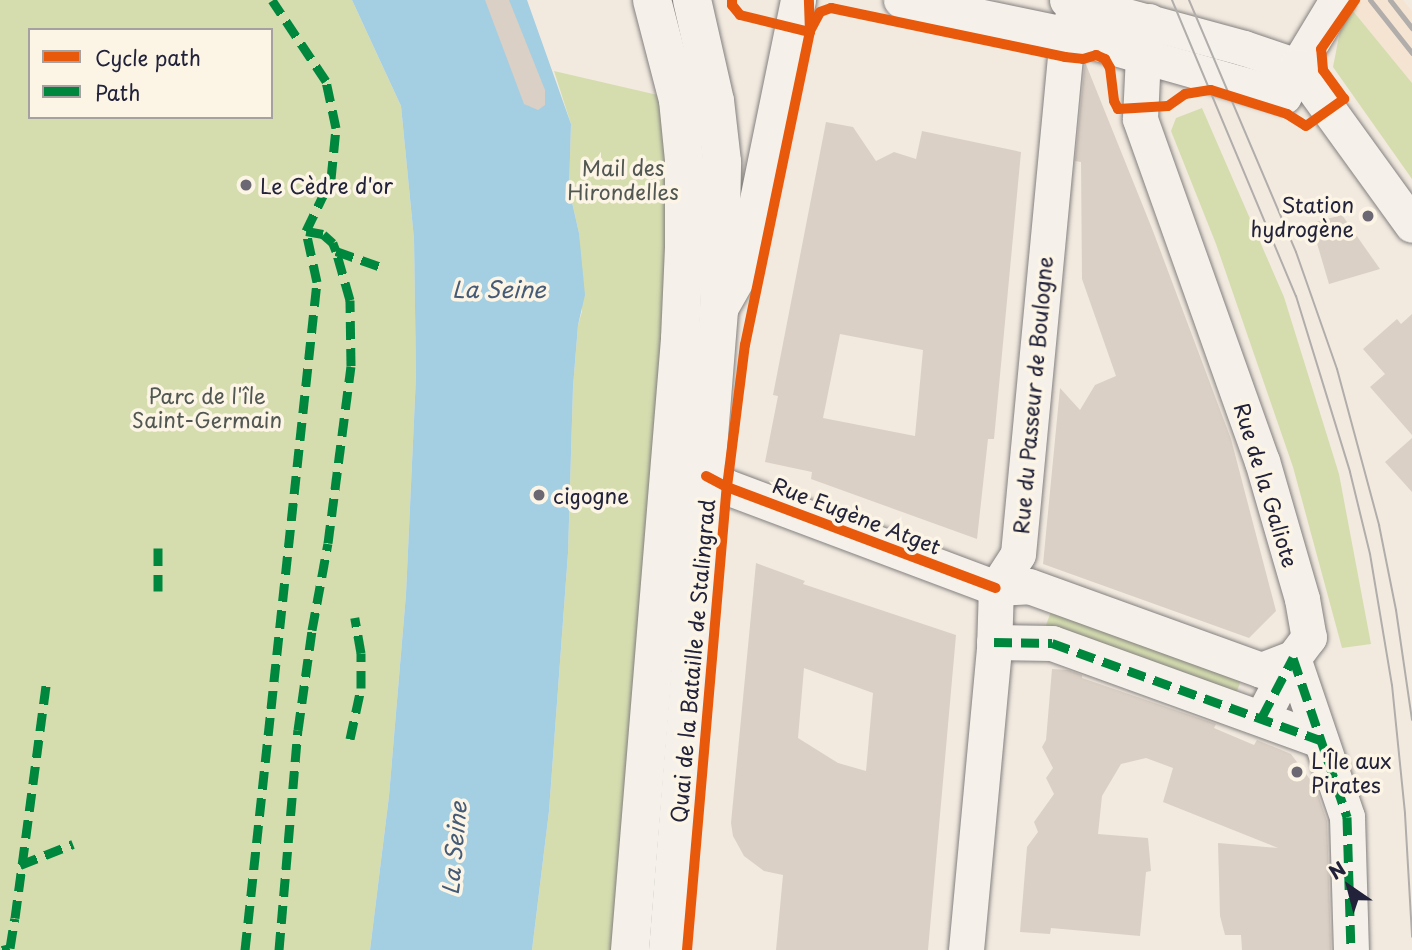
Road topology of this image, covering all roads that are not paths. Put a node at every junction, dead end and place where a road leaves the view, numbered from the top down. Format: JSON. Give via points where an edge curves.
{"nodes":[{"id":1,"x":652,"y":0,"type":"edge"},
{"id":2,"x":692,"y":0,"type":"edge"},
{"id":3,"x":798,"y":0,"type":"edge"},
{"id":4,"x":901,"y":0,"type":"edge"},
{"id":5,"x":1337,"y":0,"type":"edge"},
{"id":6,"x":1071,"y":1,"type":"edge"},
{"id":7,"x":1149,"y":21,"type":"junction"},
{"id":8,"x":1069,"y":35,"type":"junction"},
{"id":9,"x":1143,"y":55,"type":"junction"},
{"id":10,"x":1290,"y":81,"type":"junction"},
{"id":11,"x":1412,"y":225,"type":"edge"},
{"id":12,"x":719,"y":310,"type":"junction"},
{"id":13,"x":706,"y":476,"type":"junction"},
{"id":14,"x":996,"y":588,"type":"junction"},
{"id":15,"x":994,"y":642,"type":"junction"},
{"id":16,"x":1293,"y":658,"type":"junction"},
{"id":17,"x":1262,"y":718,"type":"junction"},
{"id":18,"x":1320,"y":740,"type":"junction"},
{"id":19,"x":631,"y":950,"type":"edge"},
{"id":20,"x":667,"y":950,"type":"edge"},
{"id":21,"x":966,"y":950,"type":"edge"},
{"id":22,"x":1351,"y":950,"type":"edge"}],
"edges":[{"from":1,"to":19,"type":"main road","name":"Quai de la Bataille de Stalingrad","via":[[678,100],[684,160],[684,249]]},
{"from":2,"to":12,"type":"main road","name":"Quai de la Bataille de Stalingrad","via":[[715,101],[722,162]]},
{"from":3,"to":12,"type":"street","via":[[743,268]]},
{"from":4,"to":8,"type":"street"},
{"from":5,"to":10,"type":"street"},
{"from":6,"to":7,"type":"street"},
{"from":6,"to":8,"type":"street","name":"Rue du Passeur de Boulogne"},
{"from":7,"to":9,"type":"street","name":"Rue de la Galiote"},
{"from":7,"to":10,"type":"street"},
{"from":8,"to":9,"type":"street"},
{"from":8,"to":14,"type":"street","name":"Rue du Passeur de Boulogne","via":[[1018,554]]},
{"from":9,"to":10,"type":"street"},
{"from":9,"to":16,"type":"street","name":"Rue de la Galiote","via":[[1140,119],[1262,461],[1302,599],[1309,637]]},
{"from":10,"to":11,"type":"street","via":[[1324,106]]},
{"from":12,"to":13,"type":"main road","name":"Quai de la Bataille de Stalingrad"},
{"from":13,"to":14,"type":"street","name":"Rue Eugène Atget"},
{"from":13,"to":20,"type":"main road","name":"Quai de la Bataille de Stalingrad"},
{"from":14,"to":15,"type":"street"},
{"from":14,"to":16,"type":"street","name":"Rue Eugène Atget","via":[[1029,586],[1261,670]]},
{"from":15,"to":17,"type":"street","via":[[1052,643]]},
{"from":15,"to":21,"type":"street"},
{"from":16,"to":17,"type":"street"},
{"from":16,"to":18,"type":"street"},
{"from":17,"to":18,"type":"street"},
{"from":18,"to":22,"type":"street","via":[[1347,817]]}]}
